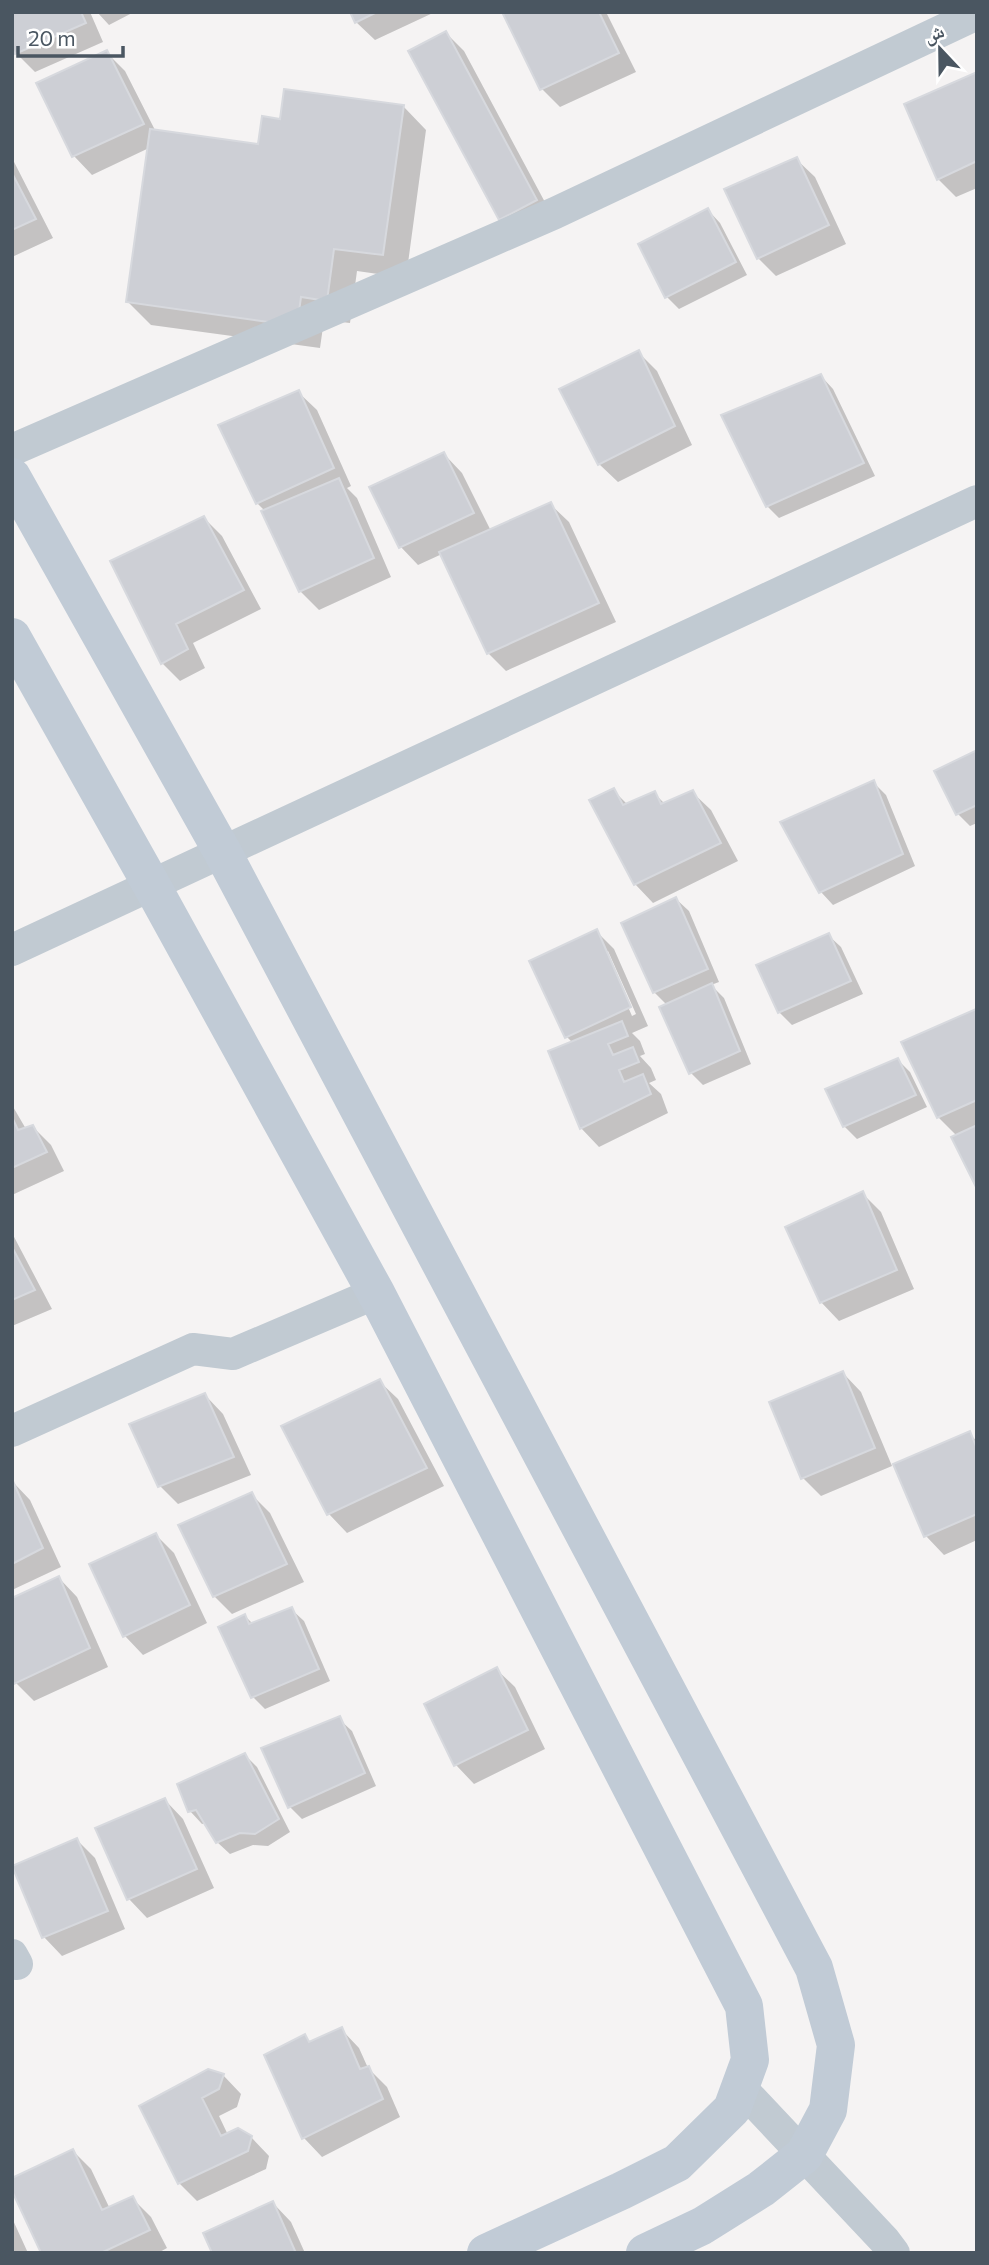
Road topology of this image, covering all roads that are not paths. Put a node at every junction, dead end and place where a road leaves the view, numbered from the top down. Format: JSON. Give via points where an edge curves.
{"nodes":[{"id":1,"x":977,"y":14,"type":"edge"},
{"id":2,"x":12,"y":450,"type":"edge"},
{"id":3,"x":12,"y":477,"type":"edge"},
{"id":4,"x":977,"y":501,"type":"edge"},
{"id":5,"x":12,"y":637,"type":"edge"},
{"id":6,"x":223,"y":853,"type":"junction"},
{"id":7,"x":152,"y":886,"type":"junction"},
{"id":8,"x":12,"y":950,"type":"edge"},
{"id":9,"x":376,"y":1293,"type":"junction"},
{"id":10,"x":12,"y":1431,"type":"edge"},
{"id":11,"x":740,"y":2087,"type":"junction"},
{"id":12,"x":804,"y":2155,"type":"junction"},
{"id":13,"x":486,"y":2253,"type":"edge"},
{"id":14,"x":645,"y":2253,"type":"edge"},
{"id":15,"x":894,"y":2253,"type":"edge"}],
"edges":[{"from":1,"to":2,"type":"street","via":[[555,214]]},
{"from":3,"to":6,"type":"street"},
{"from":4,"to":6,"type":"street"},
{"from":5,"to":7,"type":"street"},
{"from":6,"to":7,"type":"street"},
{"from":6,"to":12,"type":"street","via":[[814,1968],[836,2045],[828,2110]]},
{"from":7,"to":8,"type":"street"},
{"from":7,"to":9,"type":"street"},
{"from":9,"to":10,"type":"street","via":[[233,1354],[193,1349]]},
{"from":9,"to":11,"type":"street","via":[[744,2006],[750,2060]]},
{"from":11,"to":12,"type":"street"},
{"from":11,"to":13,"type":"street","via":[[733,2109],[677,2163]]},
{"from":12,"to":14,"type":"street","via":[[702,2226]]},
{"from":12,"to":15,"type":"street"}]}
